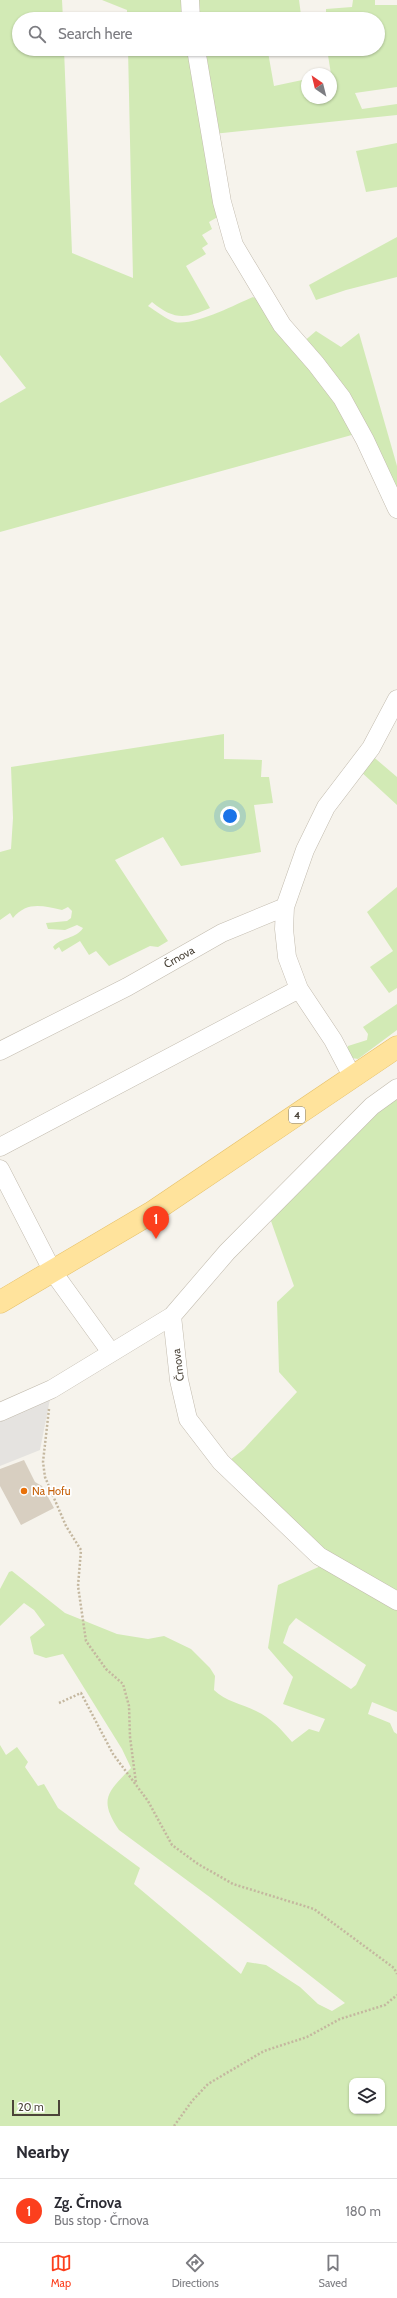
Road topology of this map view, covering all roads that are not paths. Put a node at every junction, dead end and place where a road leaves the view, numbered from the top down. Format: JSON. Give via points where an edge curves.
{"nodes":[{"id":1,"x":190,"y":0,"type":"edge"},
{"id":2,"x":191,"y":12,"type":"edge"},
{"id":3,"x":197,"y":56,"type":"edge"},
{"id":4,"x":397,"y":509,"type":"edge"},
{"id":5,"x":397,"y":699,"type":"edge"},
{"id":6,"x":285,"y":906,"type":"junction"},
{"id":7,"x":299,"y":989,"type":"junction"},
{"id":8,"x":397,"y":1047,"type":"edge"},
{"id":9,"x":0,"y":1051,"type":"edge"},
{"id":10,"x":353,"y":1078,"type":"junction"},
{"id":11,"x":397,"y":1088,"type":"edge"},
{"id":12,"x":0,"y":1147,"type":"edge"},
{"id":13,"x":0,"y":1169,"type":"edge"},
{"id":14,"x":54,"y":1272,"type":"junction"},
{"id":15,"x":0,"y":1302,"type":"edge"},
{"id":16,"x":172,"y":1316,"type":"junction"},
{"id":17,"x":110,"y":1351,"type":"junction"},
{"id":18,"x":0,"y":1412,"type":"edge"},
{"id":19,"x":397,"y":1601,"type":"edge"}],
"edges":[{"from":1,"to":2,"type":"street"},
{"from":3,"to":4,"type":"street","via":[[222,202],[234,245],[282,325],[342,398]]},
{"from":5,"to":6,"type":"street","via":[[370,748],[326,807],[305,850]]},
{"from":6,"to":7,"type":"street","via":[[287,957]]},
{"from":6,"to":9,"type":"street","name":"Črnova","via":[[222,933],[127,986]]},
{"from":7,"to":10,"type":"street","via":[[333,1040]]},
{"from":7,"to":12,"type":"street"},
{"from":8,"to":10,"type":"main road","number":"4"},
{"from":10,"to":14,"type":"main road","number":"4","via":[[151,1213]]},
{"from":11,"to":16,"type":"street","via":[[372,1106],[227,1252]]},
{"from":13,"to":14,"type":"street"},
{"from":14,"to":15,"type":"main road","number":"4"},
{"from":14,"to":17,"type":"street"},
{"from":16,"to":17,"type":"street"},
{"from":16,"to":19,"type":"street","name":"Črnova","via":[[179,1380],[188,1419],[221,1462],[319,1556]]},
{"from":17,"to":18,"type":"street","via":[[52,1389]]}]}
